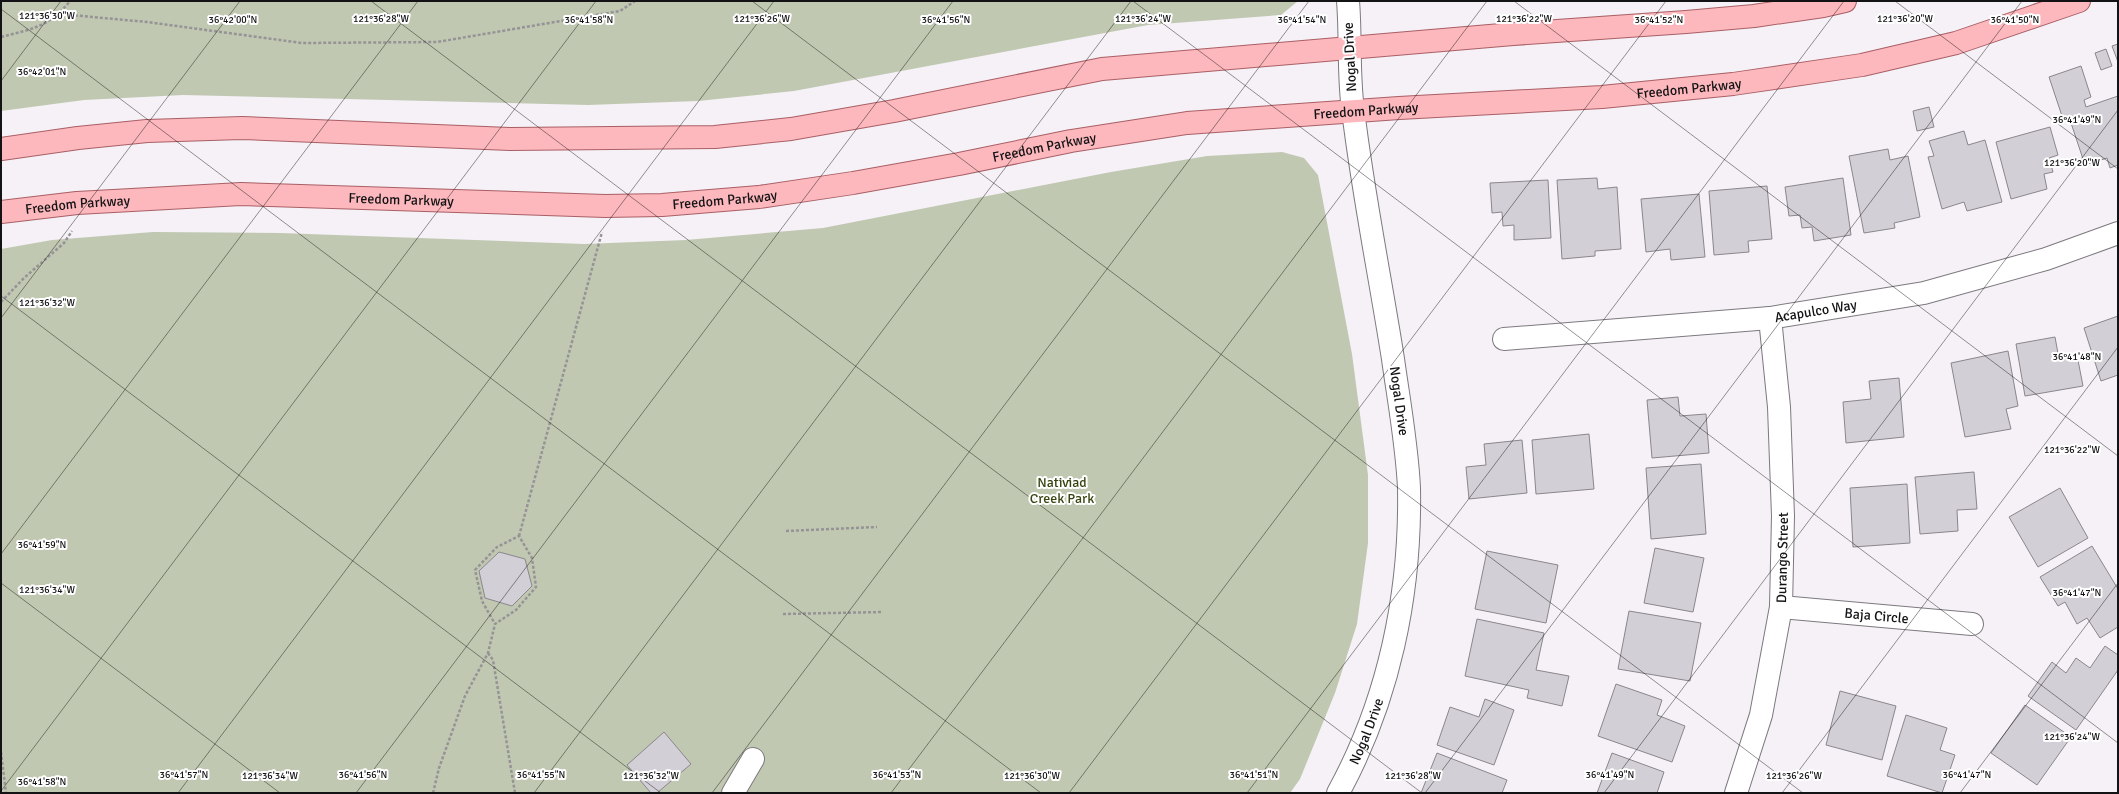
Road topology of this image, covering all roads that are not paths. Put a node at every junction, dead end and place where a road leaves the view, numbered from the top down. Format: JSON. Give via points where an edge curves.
{"nodes":[{"id":1,"x":1348,"y":1,"type":"edge"},
{"id":2,"x":1845,"y":1,"type":"edge"},
{"id":3,"x":2079,"y":1,"type":"edge"},
{"id":4,"x":1348,"y":47,"type":"junction"},
{"id":5,"x":1353,"y":111,"type":"junction"},
{"id":6,"x":1,"y":149,"type":"edge"},
{"id":7,"x":1,"y":212,"type":"edge"},
{"id":8,"x":2118,"y":233,"type":"edge"},
{"id":9,"x":1770,"y":318,"type":"junction"},
{"id":10,"x":1504,"y":339,"type":"dead end"},
{"id":11,"x":1781,"y":607,"type":"junction"},
{"id":12,"x":1972,"y":624,"type":"dead end"},
{"id":13,"x":753,"y":759,"type":"dead end"},
{"id":14,"x":733,"y":793,"type":"edge"},
{"id":15,"x":1338,"y":793,"type":"edge"},
{"id":16,"x":1736,"y":793,"type":"edge"}],
"edges":[{"from":1,"to":4,"type":"street","name":"Nogal Drive"},
{"from":2,"to":4,"type":"main road","via":[[1754,16]]},
{"from":3,"to":5,"type":"main road","name":"Freedom Parkway","via":[[1956,43],[1862,65],[1734,84],[1602,97]]},
{"from":4,"to":5,"type":"street","name":"Nogal Drive"},
{"from":4,"to":6,"type":"main road","via":[[1102,69],[894,112],[791,129],[715,137],[510,139],[242,128],[147,131]]},
{"from":5,"to":7,"type":"main road","name":"Freedom Parkway","via":[[1187,123],[1071,141],[853,183],[759,196],[662,205],[605,206],[240,194],[77,203]]},
{"from":5,"to":15,"type":"street","name":"Nogal Drive","via":[[1403,422],[1409,487],[1408,543],[1403,599],[1391,659],[1369,726]]},
{"from":8,"to":9,"type":"street","name":"Acapulco Way","via":[[2046,259],[1924,292]]},
{"from":9,"to":10,"type":"street","name":"Acapulco Way"},
{"from":9,"to":11,"type":"street","name":"Durango Street","via":[[1780,408],[1783,516]]},
{"from":11,"to":12,"type":"street","name":"Baja Circle"},
{"from":11,"to":16,"type":"street","name":"Durango Street","via":[[1761,715]]},
{"from":13,"to":14,"type":"street"}]}
